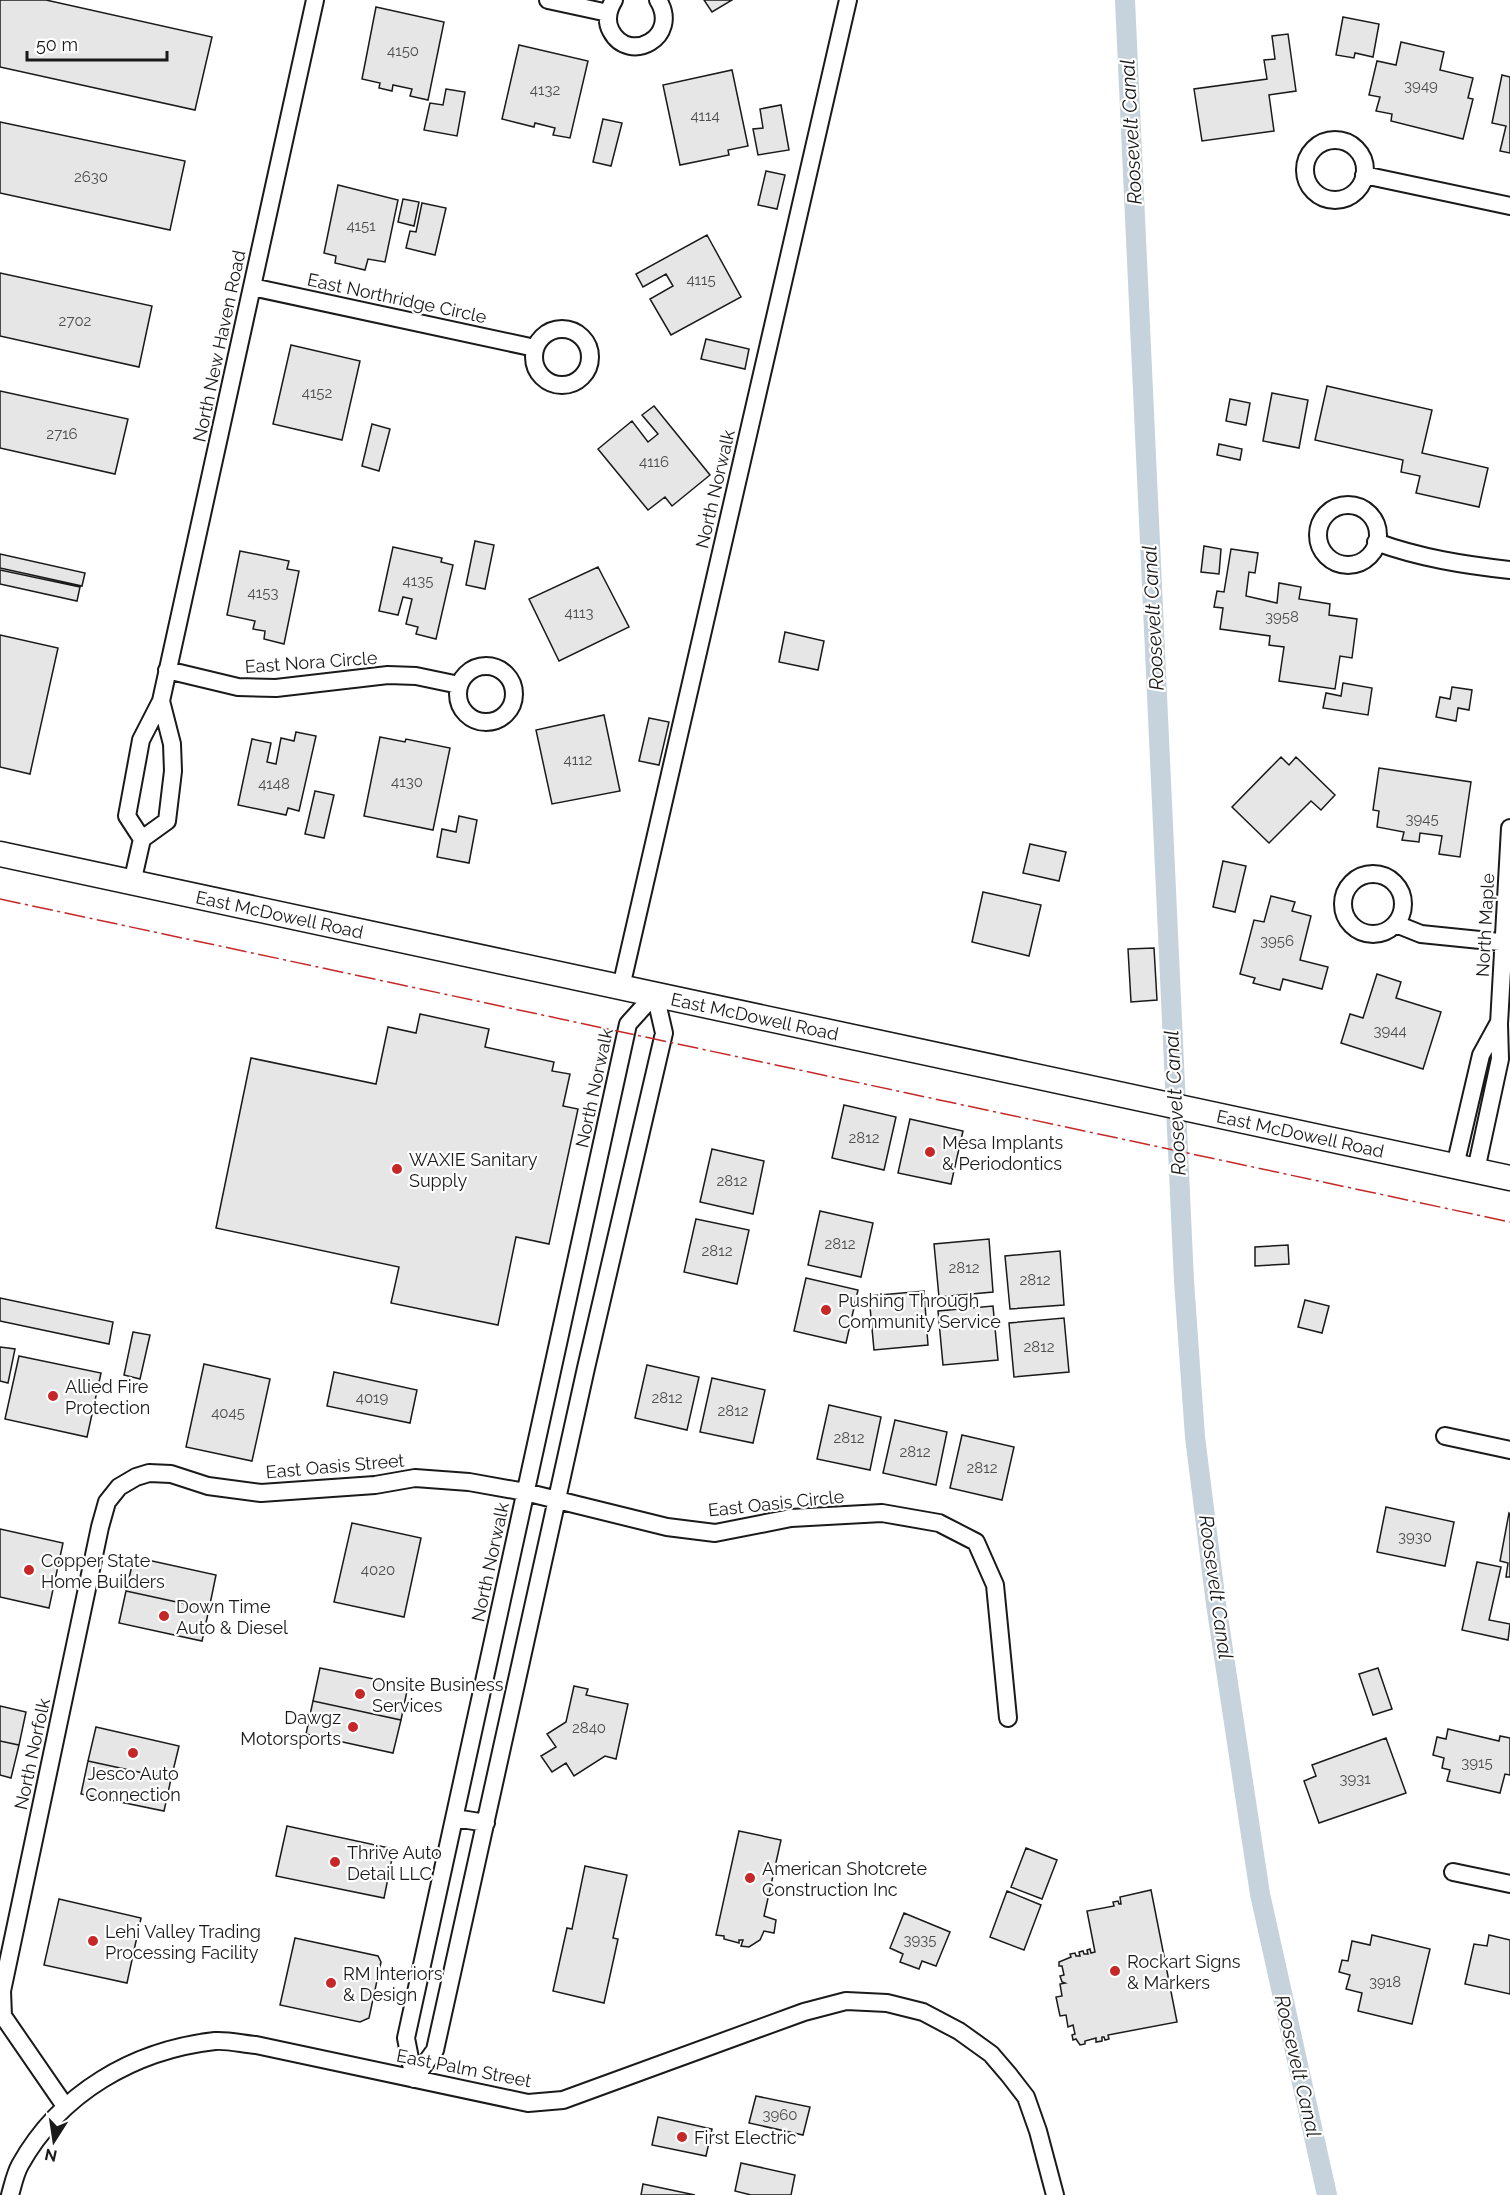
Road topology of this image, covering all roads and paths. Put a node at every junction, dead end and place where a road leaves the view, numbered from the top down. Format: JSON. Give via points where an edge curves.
{"nodes":[{"id":1,"x":315,"y":0,"type":"edge"},
{"id":2,"x":548,"y":0,"type":"edge"},
{"id":3,"x":658,"y":0,"type":"edge"},
{"id":4,"x":848,"y":0,"type":"edge"},
{"id":5,"x":611,"y":7,"type":"edge"},
{"id":6,"x":1364,"y":175,"type":"dead end"},
{"id":7,"x":1510,"y":206,"type":"edge"},
{"id":8,"x":252,"y":287,"type":"junction"},
{"id":9,"x":535,"y":348,"type":"dead end"},
{"id":10,"x":1376,"y":542,"type":"dead end"},
{"id":11,"x":1510,"y":570,"type":"edge"},
{"id":12,"x":167,"y":670,"type":"junction"},
{"id":13,"x":459,"y":685,"type":"dead end"},
{"id":14,"x":160,"y":701,"type":"junction"},
{"id":15,"x":1510,"y":828,"type":"edge"},
{"id":16,"x":142,"y":839,"type":"junction"},
{"id":17,"x":0,"y":854,"type":"edge"},
{"id":18,"x":132,"y":883,"type":"junction"},
{"id":19,"x":1396,"y":924,"type":"dead end"},
{"id":20,"x":1507,"y":943,"type":"edge"},
{"id":21,"x":621,"y":987,"type":"junction"},
{"id":22,"x":655,"y":994,"type":"junction"},
{"id":23,"x":1465,"y":1168,"type":"junction"},
{"id":24,"x":1510,"y":1178,"type":"edge"},
{"id":25,"x":1445,"y":1436,"type":"dead end"},
{"id":26,"x":1510,"y":1450,"type":"edge"},
{"id":27,"x":533,"y":1494,"type":"junction"},
{"id":28,"x":558,"y":1500,"type":"junction"},
{"id":29,"x":107,"y":1502,"type":"joint"},
{"id":30,"x":1008,"y":1718,"type":"dead end"},
{"id":31,"x":455,"y":1818,"type":"junction"},
{"id":32,"x":486,"y":1823,"type":"junction"},
{"id":33,"x":1453,"y":1872,"type":"dead end"},
{"id":34,"x":1510,"y":1884,"type":"edge"},
{"id":35,"x":414,"y":2079,"type":"junction"},
{"id":36,"x":65,"y":2106,"type":"junction"},
{"id":37,"x":10,"y":2195,"type":"edge"},
{"id":38,"x":1055,"y":2195,"type":"edge"}],
"edges":[{"from":1,"to":8,"type":"street","name":"North New Haven Road"},
{"from":2,"to":5,"type":"street"},
{"from":3,"to":5,"type":"street","via":[[663,25],[646,45],[620,42],[609,27]]},
{"from":4,"to":21,"type":"street","name":"North Norwalk"},
{"from":6,"to":7,"type":"street"},
{"from":8,"to":9,"type":"street","name":"East Northridge Circle"},
{"from":8,"to":12,"type":"street","name":"North New Haven Road"},
{"from":10,"to":11,"type":"street","via":[[1455,563]]},
{"from":12,"to":13,"type":"street","name":"East Nora Circle","via":[[238,687],[276,688],[388,675]]},
{"from":12,"to":14,"type":"street","name":"North New Haven Road"},
{"from":14,"to":16,"type":"street","name":"North New Haven Road","via":[[141,740],[127,816]]},
{"from":14,"to":16,"type":"street","name":"North New Haven Road","via":[[172,744],[167,821]]},
{"from":15,"to":20,"type":"street","name":"North Maple"},
{"from":16,"to":18,"type":"street"},
{"from":17,"to":18,"type":"main road","name":"East McDowell Road"},
{"from":18,"to":21,"type":"main road","name":"East McDowell Road"},
{"from":19,"to":20,"type":"street","via":[[1421,934]]},
{"from":20,"to":23,"type":"street","name":"North Maple","via":[[1499,1023],[1500,1059]]},
{"from":21,"to":22,"type":"main road","name":"East McDowell Road"},
{"from":22,"to":23,"type":"main road","name":"East McDowell Road"},
{"from":22,"to":27,"type":"street","name":"North Norwalk","via":[[628,1024]]},
{"from":22,"to":28,"type":"street","via":[[664,1033]]},
{"from":23,"to":24,"type":"main road","name":"East McDowell Road"},
{"from":25,"to":26,"type":"street"},
{"from":27,"to":28,"type":"street","name":"East Oasis Circle"},
{"from":27,"to":29,"type":"street","name":"East Oasis Street","via":[[469,1482],[415,1478],[375,1485],[261,1493],[149,1473],[119,1487]]},
{"from":27,"to":31,"type":"street","name":"North Norwalk"},
{"from":28,"to":30,"type":"street","name":"East Oasis Circle","via":[[667,1527],[715,1533],[791,1518],[882,1513],[939,1523],[976,1542],[995,1585]]},
{"from":28,"to":32,"type":"street"},
{"from":29,"to":36,"type":"street","name":"North Norfolk","via":[[2,1991],[3,2016]]},
{"from":31,"to":32,"type":"street"},
{"from":31,"to":35,"type":"street","name":"North Norwalk","via":[[406,2038]]},
{"from":32,"to":35,"type":"street","via":[[435,2050]]},
{"from":33,"to":34,"type":"street"},
{"from":35,"to":36,"type":"street","name":"East Palm Street","via":[[256,2045],[217,2041],[143,2058],[99,2080]]},
{"from":35,"to":38,"type":"street","name":"East Palm Street","via":[[528,2103],[563,2100],[794,2016],[846,2001],[887,2003],[923,2012],[991,2054],[1026,2097]]},
{"from":36,"to":37,"type":"street","via":[[19,2166]]}]}
